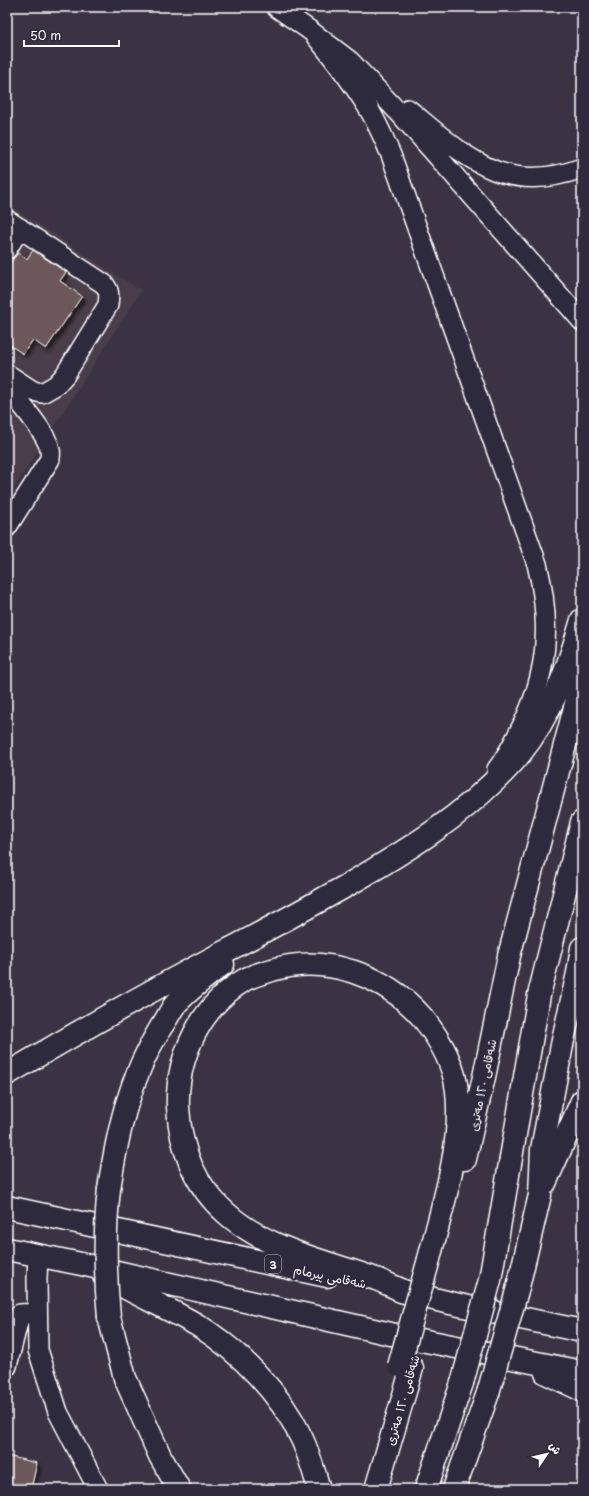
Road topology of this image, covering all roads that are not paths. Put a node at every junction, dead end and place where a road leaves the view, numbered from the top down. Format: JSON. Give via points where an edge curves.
{"nodes":[{"id":1,"x":276,"y":7,"type":"edge"},
{"id":2,"x":314,"y":34,"type":"junction"},
{"id":3,"x":350,"y":61,"type":"junction"},
{"id":4,"x":582,"y":168,"type":"edge"},
{"id":5,"x":13,"y":224,"type":"edge"},
{"id":6,"x":7,"y":249,"type":"edge"},
{"id":7,"x":582,"y":322,"type":"edge"},
{"id":8,"x":11,"y":385,"type":"edge"},
{"id":9,"x":7,"y":527,"type":"edge"},
{"id":10,"x":582,"y":620,"type":"edge"},
{"id":11,"x":582,"y":681,"type":"edge"},
{"id":12,"x":454,"y":818,"type":"junction"},
{"id":13,"x":582,"y":822,"type":"edge"},
{"id":14,"x":266,"y":930,"type":"junction"},
{"id":15,"x":582,"y":948,"type":"edge"},
{"id":16,"x":7,"y":1074,"type":"edge"},
{"id":17,"x":582,"y":1101,"type":"edge"},
{"id":18,"x":540,"y":1196,"type":"junction"},
{"id":19,"x":7,"y":1207,"type":"edge"},
{"id":20,"x":7,"y":1249,"type":"edge"},
{"id":21,"x":38,"y":1255,"type":"junction"},
{"id":22,"x":435,"y":1261,"type":"junction"},
{"id":23,"x":86,"y":1265,"type":"junction"},
{"id":24,"x":406,"y":1292,"type":"junction"},
{"id":25,"x":37,"y":1314,"type":"junction"},
{"id":26,"x":524,"y":1319,"type":"junction"},
{"id":27,"x":582,"y":1327,"type":"edge"},
{"id":28,"x":582,"y":1331,"type":"edge"},
{"id":29,"x":116,"y":1346,"type":"junction"},
{"id":30,"x":518,"y":1359,"type":"junction"},
{"id":31,"x":7,"y":1366,"type":"edge"},
{"id":32,"x":582,"y":1372,"type":"edge"},
{"id":33,"x":582,"y":1390,"type":"edge"},
{"id":34,"x":469,"y":1446,"type":"junction"},
{"id":35,"x":98,"y":1489,"type":"edge"},
{"id":36,"x":163,"y":1489,"type":"edge"},
{"id":37,"x":179,"y":1489,"type":"edge"},
{"id":38,"x":319,"y":1489,"type":"edge"},
{"id":39,"x":376,"y":1489,"type":"edge"},
{"id":40,"x":426,"y":1489,"type":"edge"},
{"id":41,"x":454,"y":1489,"type":"edge"},
{"id":42,"x":462,"y":1489,"type":"edge"}],
"edges":[{"from":1,"to":2,"type":"street"},
{"from":2,"to":3,"type":"street"},
{"from":2,"to":12,"type":"street","via":[[365,103],[391,155],[527,534],[545,600],[544,659],[534,698],[524,723],[500,765]]},
{"from":3,"to":4,"type":"street","via":[[457,149],[488,168],[503,174],[533,178],[558,176]]},
{"from":3,"to":7,"type":"street","via":[[402,116]]},
{"from":5,"to":6,"type":"street"},
{"from":5,"to":8,"type":"street","via":[[104,284],[109,295],[108,304],[65,375],[56,385],[42,393]]},
{"from":8,"to":9,"type":"street","via":[[50,449],[50,459]]},
{"from":10,"to":12,"type":"highway","via":[[557,693],[528,742],[489,787]]},
{"from":11,"to":22,"type":"highway","name":"شەقامی ١٢٠ مەتری","via":[[509,956],[484,1077]]},
{"from":12,"to":14,"type":"highway","via":[[417,845]]},
{"from":13,"to":40,"type":"highway","bridge":true,"via":[[539,996],[490,1280],[462,1383]]},
{"from":14,"to":16,"type":"highway"},
{"from":14,"to":29,"type":"highway","bridge":true,"via":[[195,986],[174,1007],[133,1082],[120,1132],[106,1219],[107,1288]]},
{"from":15,"to":18,"type":"highway","via":[[542,1149]]},
{"from":17,"to":18,"type":"highway"},
{"from":18,"to":34,"type":"highway","bridge":true,"via":[[488,1393]]},
{"from":19,"to":24,"type":"highway","name":"شەقامی پیرمام","number":"3"},
{"from":20,"to":21,"type":"highway"},
{"from":21,"to":23,"type":"highway"},
{"from":21,"to":25,"type":"street"},
{"from":22,"to":24,"type":"highway","via":[[454,1151],[458,1110],[457,1090],[438,1038],[401,996],[361,974],[330,966],[301,965],[281,968],[246,980],[221,999],[202,1022],[189,1046],[180,1073],[180,1129],[194,1173],[208,1196],[242,1226],[261,1237]]},
{"from":22,"to":39,"type":"highway","name":"شەقامی ١٢٠ مەتری"},
{"from":23,"to":30,"type":"highway","via":[[391,1334]]},
{"from":23,"to":38,"type":"highway","via":[[200,1327],[246,1364],[272,1393],[301,1437]]},
{"from":24,"to":26,"type":"highway","name":"شەقامی پیرمام","number":"3"},
{"from":25,"to":31,"type":"street","via":[[20,1314]]},
{"from":25,"to":35,"type":"street","via":[[38,1350],[58,1412]]},
{"from":26,"to":27,"type":"highway"},
{"from":26,"to":28,"type":"highway","name":"شەقامی پیرمام","number":"3"},
{"from":29,"to":36,"type":"highway","via":[[127,1409],[134,1430]]},
{"from":29,"to":37,"type":"highway","via":[[125,1378],[139,1410],[160,1456]]},
{"from":30,"to":32,"type":"highway"},
{"from":30,"to":33,"type":"highway"},
{"from":34,"to":41,"type":"highway"},
{"from":34,"to":42,"type":"highway"}]}
